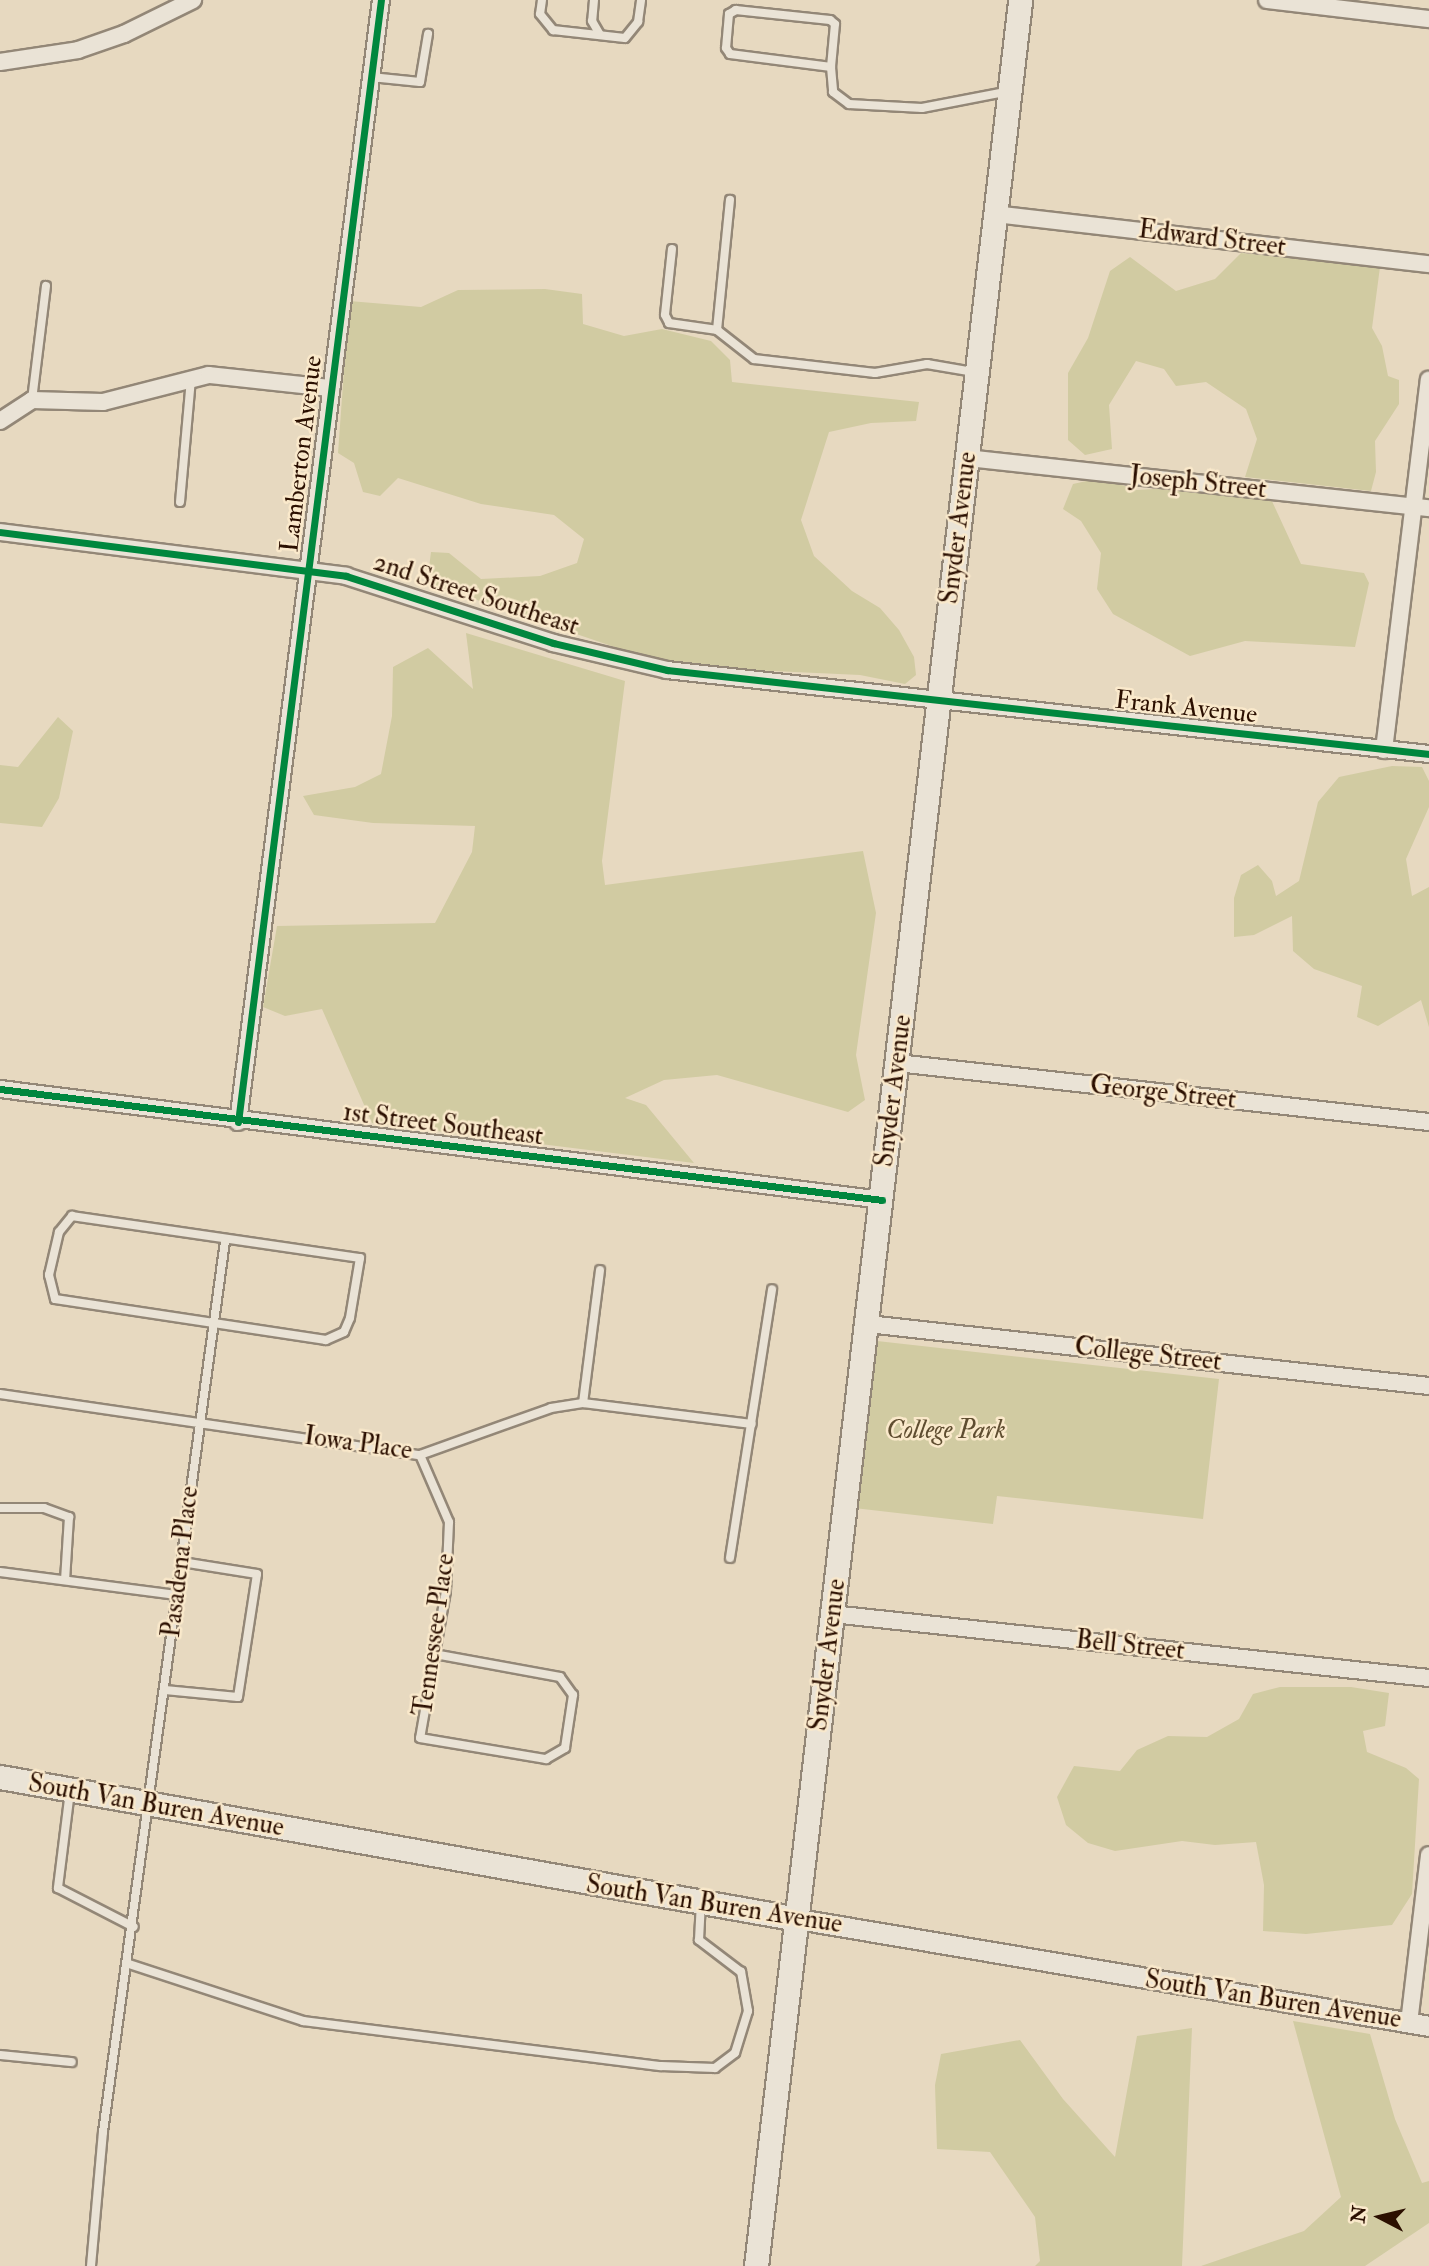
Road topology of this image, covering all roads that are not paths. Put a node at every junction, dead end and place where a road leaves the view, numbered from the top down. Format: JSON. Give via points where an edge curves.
{"nodes":[{"id":1,"x":193,"y":0,"type":"edge"},
{"id":2,"x":381,"y":0,"type":"edge"},
{"id":3,"x":542,"y":0,"type":"edge"},
{"id":4,"x":594,"y":0,"type":"edge"},
{"id":5,"x":641,"y":0,"type":"edge"},
{"id":6,"x":1020,"y":0,"type":"edge"},
{"id":7,"x":1267,"y":0,"type":"edge"},
{"id":8,"x":1429,"y":19,"type":"edge"},
{"id":9,"x":428,"y":34,"type":"dead end"},
{"id":10,"x":600,"y":35,"type":"junction"},
{"id":11,"x":0,"y":62,"type":"edge"},
{"id":12,"x":831,"y":66,"type":"junction"},
{"id":13,"x":371,"y":77,"type":"junction"},
{"id":14,"x":1008,"y":91,"type":"junction"},
{"id":15,"x":730,"y":200,"type":"dead end"},
{"id":16,"x":995,"y":214,"type":"junction"},
{"id":17,"x":673,"y":248,"type":"dead end"},
{"id":18,"x":1429,"y":264,"type":"edge"},
{"id":19,"x":46,"y":285,"type":"dead end"},
{"id":20,"x":717,"y":330,"type":"junction"},
{"id":21,"x":977,"y":372,"type":"junction"},
{"id":22,"x":191,"y":379,"type":"junction"},
{"id":23,"x":1429,"y":380,"type":"edge"},
{"id":24,"x":331,"y":388,"type":"junction"},
{"id":25,"x":32,"y":400,"type":"junction"},
{"id":26,"x":0,"y":421,"type":"edge"},
{"id":27,"x":967,"y":458,"type":"junction"},
{"id":28,"x":180,"y":502,"type":"dead end"},
{"id":29,"x":1422,"y":507,"type":"edge"},
{"id":30,"x":0,"y":532,"type":"edge"},
{"id":31,"x":308,"y":571,"type":"junction"},
{"id":32,"x":939,"y":703,"type":"junction"},
{"id":33,"x":1384,"y":750,"type":"junction"},
{"id":34,"x":1429,"y":754,"type":"edge"},
{"id":35,"x":897,"y":1063,"type":"junction"},
{"id":36,"x":0,"y":1089,"type":"edge"},
{"id":37,"x":238,"y":1122,"type":"junction"},
{"id":38,"x":1429,"y":1122,"type":"edge"},
{"id":39,"x":881,"y":1200,"type":"junction"},
{"id":40,"x":225,"y":1241,"type":"junction"},
{"id":41,"x":600,"y":1270,"type":"dead end"},
{"id":42,"x":772,"y":1289,"type":"dead end"},
{"id":43,"x":213,"y":1319,"type":"junction"},
{"id":44,"x":868,"y":1324,"type":"junction"},
{"id":45,"x":1429,"y":1386,"type":"edge"},
{"id":46,"x":0,"y":1394,"type":"edge"},
{"id":47,"x":583,"y":1403,"type":"junction"},
{"id":48,"x":199,"y":1422,"type":"junction"},
{"id":49,"x":752,"y":1424,"type":"junction"},
{"id":50,"x":420,"y":1455,"type":"junction"},
{"id":51,"x":0,"y":1508,"type":"edge"},
{"id":52,"x":730,"y":1558,"type":"dead end"},
{"id":53,"x":181,"y":1562,"type":"junction"},
{"id":54,"x":0,"y":1572,"type":"edge"},
{"id":55,"x":65,"y":1580,"type":"junction"},
{"id":56,"x":177,"y":1595,"type":"junction"},
{"id":57,"x":832,"y":1614,"type":"junction"},
{"id":58,"x":435,"y":1654,"type":"junction"},
{"id":59,"x":1429,"y":1678,"type":"edge"},
{"id":60,"x":165,"y":1690,"type":"junction"},
{"id":61,"x":0,"y":1777,"type":"edge"},
{"id":62,"x":70,"y":1790,"type":"junction"},
{"id":63,"x":149,"y":1804,"type":"junction"},
{"id":64,"x":1429,"y":1855,"type":"edge"},
{"id":65,"x":701,"y":1904,"type":"junction"},
{"id":66,"x":798,"y":1919,"type":"junction"},
{"id":67,"x":134,"y":1927,"type":"junction"},
{"id":68,"x":129,"y":1964,"type":"junction"},
{"id":69,"x":1419,"y":2024,"type":"edge"},
{"id":70,"x":0,"y":2055,"type":"edge"},
{"id":71,"x":72,"y":2062,"type":"dead end"},
{"id":72,"x":91,"y":2266,"type":"edge"},
{"id":73,"x":757,"y":2266,"type":"edge"}],
"edges":[{"from":1,"to":11,"type":"street","via":[[124,34],[78,50]]},
{"from":2,"to":13,"type":"street","name":"Lamberton Avenue"},
{"from":3,"to":10,"type":"lane","via":[[540,14],[553,30]]},
{"from":4,"to":10,"type":"lane","via":[[592,21]]},
{"from":5,"to":10,"type":"lane","via":[[638,22],[625,38]]},
{"from":6,"to":14,"type":"main road","name":"Snyder Avenue"},
{"from":7,"to":8,"type":"street"},
{"from":9,"to":13,"type":"lane","via":[[420,82]]},
{"from":12,"to":12,"type":"lane","via":[[730,54],[726,48],[729,15],[736,10],[830,20],[835,24]]},
{"from":12,"to":14,"type":"lane","via":[[833,92],[849,104],[922,108]]},
{"from":13,"to":24,"type":"street","name":"Lamberton Avenue"},
{"from":14,"to":16,"type":"main road","name":"Snyder Avenue"},
{"from":15,"to":20,"type":"lane"},
{"from":16,"to":18,"type":"street","name":"Edward Street"},
{"from":16,"to":21,"type":"main road","name":"Snyder Avenue"},
{"from":17,"to":20,"type":"lane","via":[[665,315],[669,323]]},
{"from":19,"to":25,"type":"lane"},
{"from":20,"to":21,"type":"lane","via":[[754,359],[874,373],[927,364]]},
{"from":21,"to":27,"type":"main road","name":"Snyder Avenue"},
{"from":22,"to":24,"type":"street","via":[[209,375]]},
{"from":22,"to":25,"type":"street","via":[[103,402]]},
{"from":22,"to":28,"type":"lane"},
{"from":23,"to":29,"type":"street"},
{"from":24,"to":31,"type":"street","name":"Lamberton Avenue"},
{"from":25,"to":26,"type":"street"},
{"from":27,"to":29,"type":"street","name":"Joseph Street"},
{"from":27,"to":32,"type":"main road","name":"Snyder Avenue"},
{"from":29,"to":33,"type":"street"},
{"from":30,"to":31,"type":"street","name":"2nd Street Southeast"},
{"from":31,"to":32,"type":"street","name":"2nd Street Southeast","via":[[395,588],[553,643],[634,664]]},
{"from":31,"to":37,"type":"street","name":"Lamberton Avenue"},
{"from":32,"to":33,"type":"street","name":"Frank Avenue"},
{"from":32,"to":35,"type":"main road","name":"Snyder Avenue"},
{"from":33,"to":34,"type":"street","name":"Frank Avenue"},
{"from":35,"to":38,"type":"street","name":"George Street"},
{"from":35,"to":39,"type":"main road","name":"Snyder Avenue"},
{"from":36,"to":37,"type":"street","name":"1st Street Southeast"},
{"from":37,"to":39,"type":"street","name":"1st Street Southeast"},
{"from":39,"to":44,"type":"main road","name":"Snyder Avenue"},
{"from":40,"to":43,"type":"lane","name":"Pasadena Place"},
{"from":40,"to":43,"type":"lane","via":[[360,1258],[350,1318],[344,1332],[327,1340]]},
{"from":40,"to":43,"type":"lane","via":[[72,1216],[59,1232],[49,1275],[55,1299]]},
{"from":41,"to":47,"type":"lane"},
{"from":42,"to":49,"type":"lane"},
{"from":43,"to":48,"type":"lane","name":"Pasadena Place"},
{"from":44,"to":45,"type":"street","name":"College Street"},
{"from":44,"to":57,"type":"main road","name":"Snyder Avenue"},
{"from":46,"to":48,"type":"lane","name":"Iowa Place"},
{"from":47,"to":49,"type":"lane","name":"Iowa Place"},
{"from":47,"to":50,"type":"lane","name":"Iowa Place","via":[[551,1408]]},
{"from":48,"to":50,"type":"lane","name":"Iowa Place"},
{"from":48,"to":53,"type":"lane","name":"Pasadena Place"},
{"from":49,"to":52,"type":"lane"},
{"from":50,"to":58,"type":"lane","name":"Tennessee Place","via":[[449,1522],[446,1591]]},
{"from":51,"to":55,"type":"lane","via":[[44,1508],[69,1517]]},
{"from":53,"to":56,"type":"lane","name":"Pasadena Place"},
{"from":53,"to":60,"type":"lane","via":[[257,1574],[238,1698]]},
{"from":54,"to":55,"type":"lane"},
{"from":55,"to":56,"type":"lane"},
{"from":56,"to":60,"type":"lane","name":"Pasadena Place"},
{"from":57,"to":59,"type":"street","name":"Bell Street"},
{"from":57,"to":66,"type":"main road","name":"Snyder Avenue"},
{"from":58,"to":58,"type":"lane","name":"Tennessee Place","via":[[420,1738],[546,1759],[565,1748],[573,1695],[560,1677]]},
{"from":60,"to":63,"type":"lane","name":"Pasadena Place"},
{"from":61,"to":62,"type":"main road","name":"South Van Buren Avenue"},
{"from":62,"to":63,"type":"main road","name":"South Van Buren Avenue"},
{"from":62,"to":67,"type":"lane","via":[[58,1888]]},
{"from":63,"to":65,"type":"main road","name":"South Van Buren Avenue"},
{"from":63,"to":67,"type":"lane","name":"Pasadena Place"},
{"from":64,"to":69,"type":"street"},
{"from":65,"to":66,"type":"main road","name":"South Van Buren Avenue"},
{"from":65,"to":68,"type":"lane","via":[[699,1940],[741,1972],[748,2011],[736,2053],[715,2068],[661,2066],[303,2021]]},
{"from":66,"to":69,"type":"street","name":"South Van Buren Avenue"},
{"from":66,"to":73,"type":"main road","name":"Snyder Avenue"},
{"from":67,"to":68,"type":"lane","name":"Pasadena Place"},
{"from":68,"to":72,"type":"lane","name":"Pasadena Place","via":[[103,2132]]},
{"from":70,"to":71,"type":"lane"}]}
